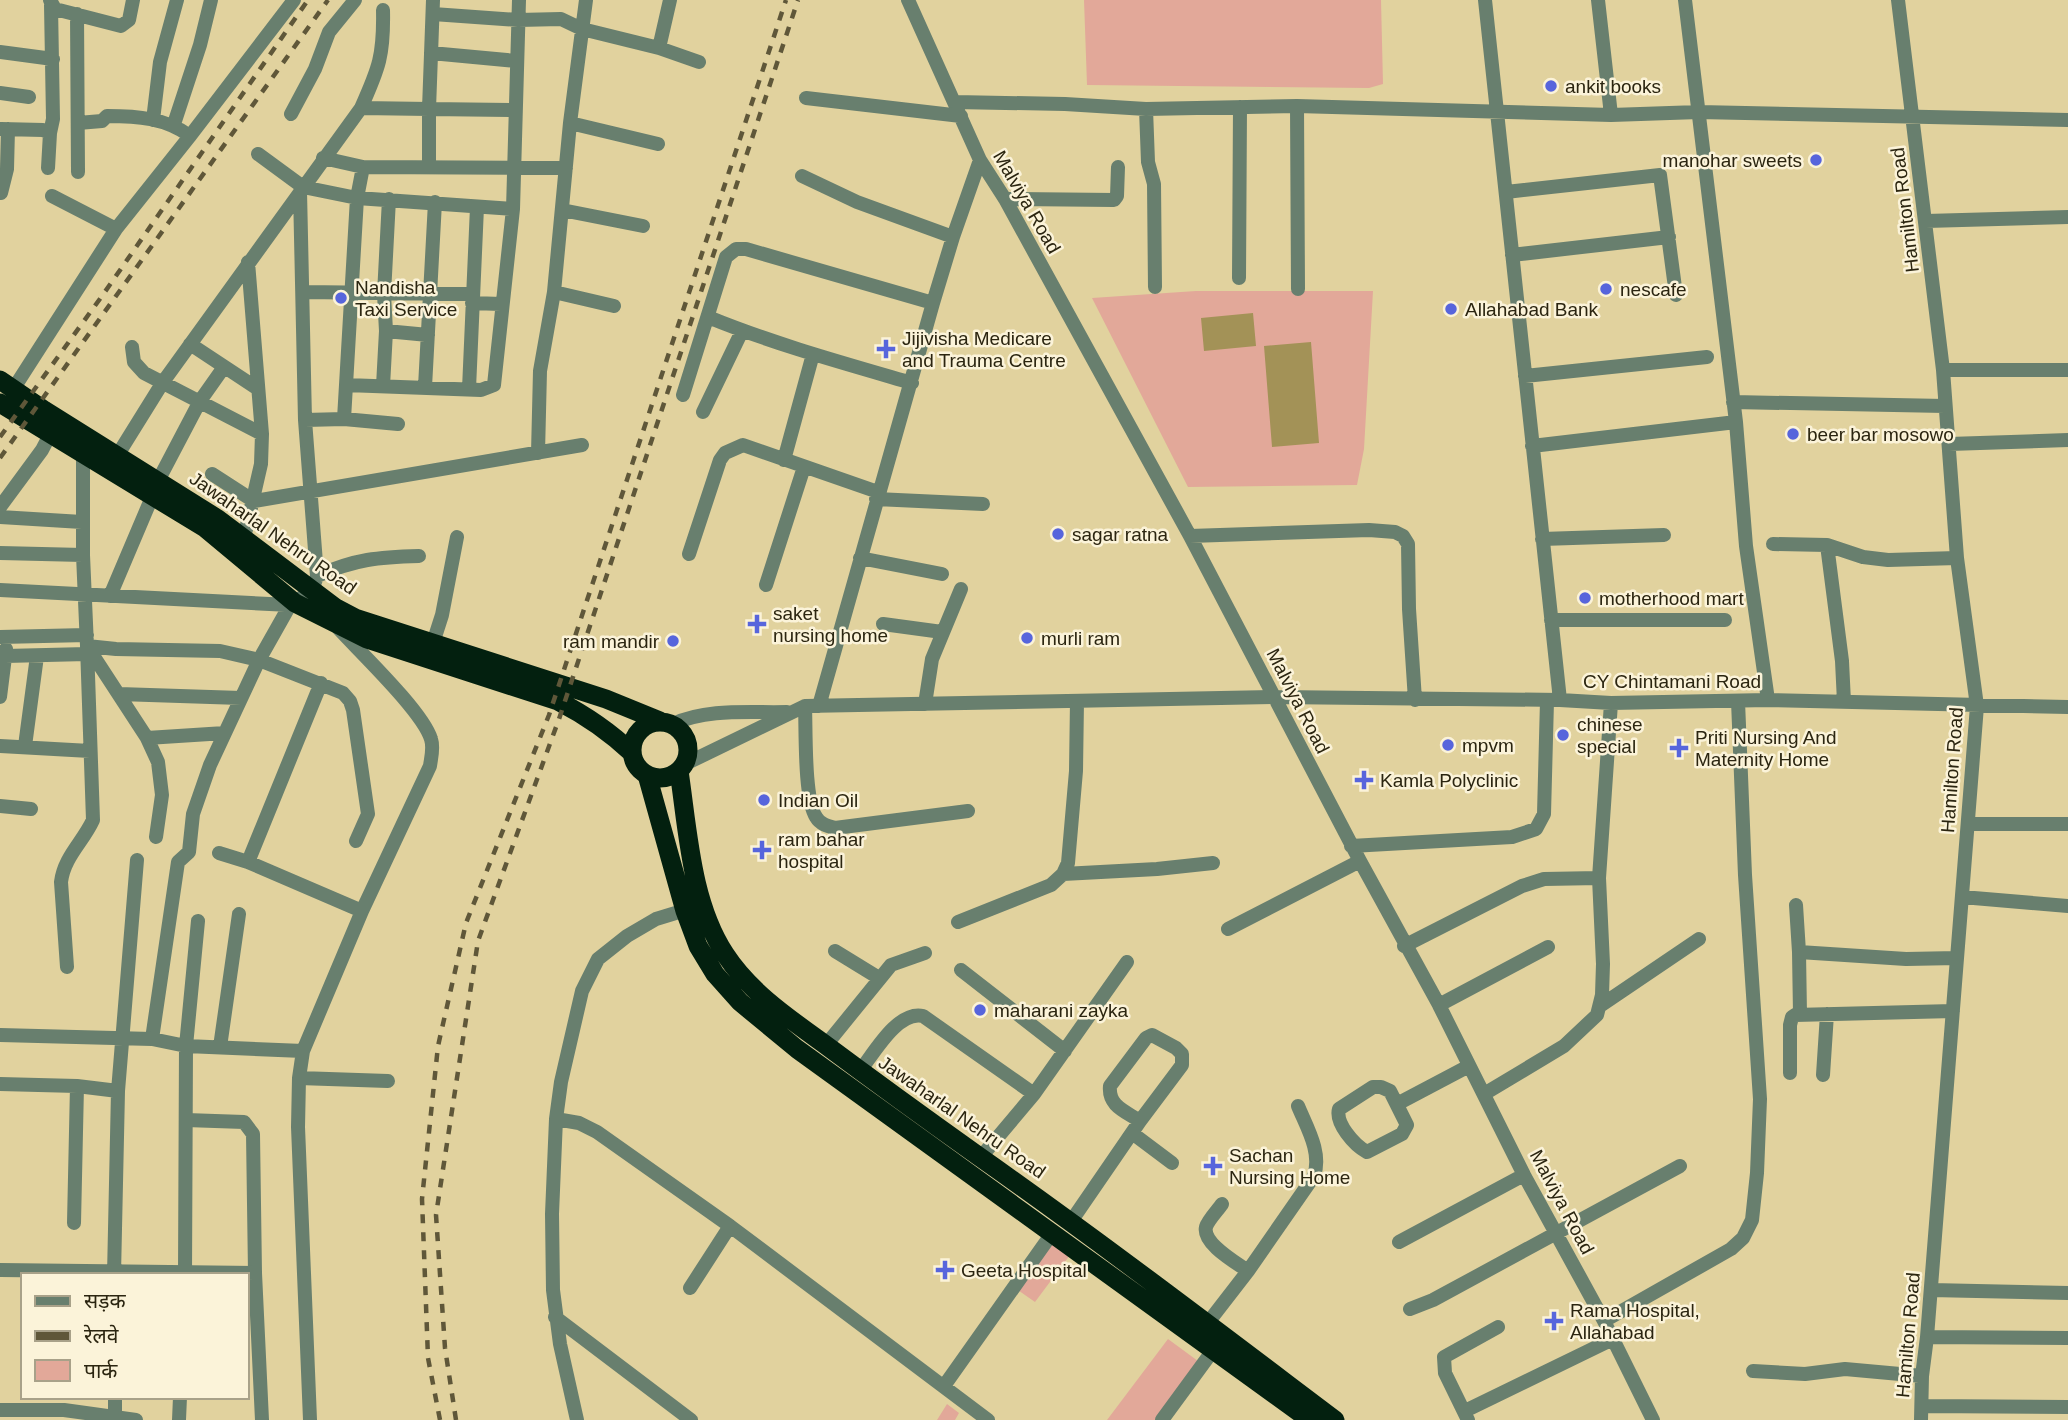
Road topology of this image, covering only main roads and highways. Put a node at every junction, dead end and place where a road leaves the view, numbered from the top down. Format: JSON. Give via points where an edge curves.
{"nodes":[{"id":1,"x":7,"y":384,"type":"edge"},
{"id":2,"x":0,"y":403,"type":"edge"},
{"id":3,"x":54,"y":426,"type":"junction"},
{"id":4,"x":155,"y":489,"type":"junction"},
{"id":5,"x":666,"y":723,"type":"junction"},
{"id":6,"x":632,"y":753,"type":"junction"},
{"id":7,"x":681,"y":768,"type":"junction"},
{"id":8,"x":647,"y":775,"type":"junction"},
{"id":9,"x":694,"y":907,"type":"junction"},
{"id":10,"x":1061,"y":1228,"type":"junction"},
{"id":11,"x":1310,"y":1420,"type":"edge"},
{"id":12,"x":1335,"y":1420,"type":"edge"}],
"edges":[{"from":1,"to":3,"type":"highway","name":"Jawaharlal Nehru Road"},
{"from":2,"to":3,"type":"highway","name":"Jawaharlal Nehru Road"},
{"from":3,"to":4,"type":"highway","name":"Jawaharlal Nehru Road","via":[[117,456]]},
{"from":3,"to":4,"type":"highway","name":"Jawaharlal Nehru Road","via":[[83,454]]},
{"from":4,"to":5,"type":"highway","name":"Jawaharlal Nehru Road","via":[[315,583],[336,608],[355,618],[606,699]]},
{"from":4,"to":6,"type":"highway","name":"Jawaharlal Nehru Road","via":[[293,604],[367,639],[558,702],[609,731]]},
{"from":5,"to":6,"type":"highway","via":[[641,729],[633,740]]},
{"from":5,"to":7,"type":"highway","name":"Jawaharlal Nehru Road","via":[[686,739],[688,753]]},
{"from":6,"to":8,"type":"highway","name":"Jawaharlal Nehru Road","via":[[636,766]]},
{"from":7,"to":8,"type":"highway","via":[[660,778]]},
{"from":7,"to":9,"type":"highway","name":"Jawaharlal Nehru Road"},
{"from":8,"to":9,"type":"highway","name":"Jawaharlal Nehru Road"},
{"from":9,"to":10,"type":"highway","name":"Jawaharlal Nehru Road","via":[[738,973],[778,1009],[981,1157]]},
{"from":9,"to":10,"type":"highway","name":"Jawaharlal Nehru Road","via":[[698,946],[715,974],[760,1020]]},
{"from":10,"to":11,"type":"highway","name":"Jawaharlal Nehru Road"},
{"from":10,"to":12,"type":"highway","name":"Jawaharlal Nehru Road","via":[[1207,1324]]}]}
